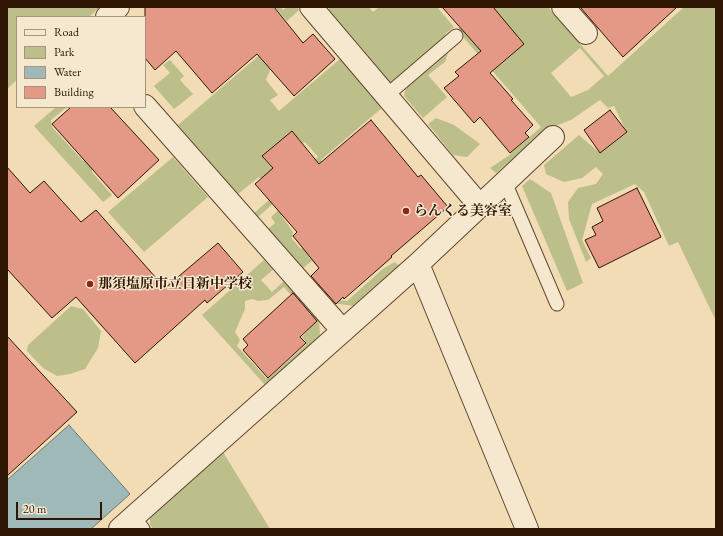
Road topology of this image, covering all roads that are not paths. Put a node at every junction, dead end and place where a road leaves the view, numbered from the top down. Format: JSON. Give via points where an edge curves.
{"nodes":[{"id":1,"x":118,"y":7,"type":"edge"},
{"id":2,"x":311,"y":7,"type":"edge"},
{"id":3,"x":563,"y":7,"type":"edge"},
{"id":4,"x":108,"y":16,"type":"edge"},
{"id":5,"x":586,"y":33,"type":"dead end"},
{"id":6,"x":456,"y":36,"type":"dead end"},
{"id":7,"x":386,"y":96,"type":"junction"},
{"id":8,"x":146,"y":107,"type":"edge"},
{"id":9,"x":553,"y":137,"type":"dead end"},
{"id":10,"x":505,"y":182,"type":"junction"},
{"id":11,"x":480,"y":206,"type":"junction"},
{"id":12,"x":418,"y":264,"type":"junction"},
{"id":13,"x":557,"y":304,"type":"dead end"},
{"id":14,"x":343,"y":332,"type":"junction"},
{"id":15,"x":133,"y":525,"type":"edge"},
{"id":16,"x":527,"y":529,"type":"edge"}],
"edges":[{"from":1,"to":4,"type":"street"},
{"from":2,"to":7,"type":"street"},
{"from":3,"to":5,"type":"street"},
{"from":6,"to":7,"type":"lane"},
{"from":7,"to":11,"type":"street"},
{"from":8,"to":14,"type":"street"},
{"from":9,"to":10,"type":"street"},
{"from":10,"to":11,"type":"street"},
{"from":10,"to":13,"type":"lane"},
{"from":11,"to":12,"type":"street"},
{"from":12,"to":14,"type":"street"},
{"from":12,"to":16,"type":"street"},
{"from":14,"to":15,"type":"street"}]}
